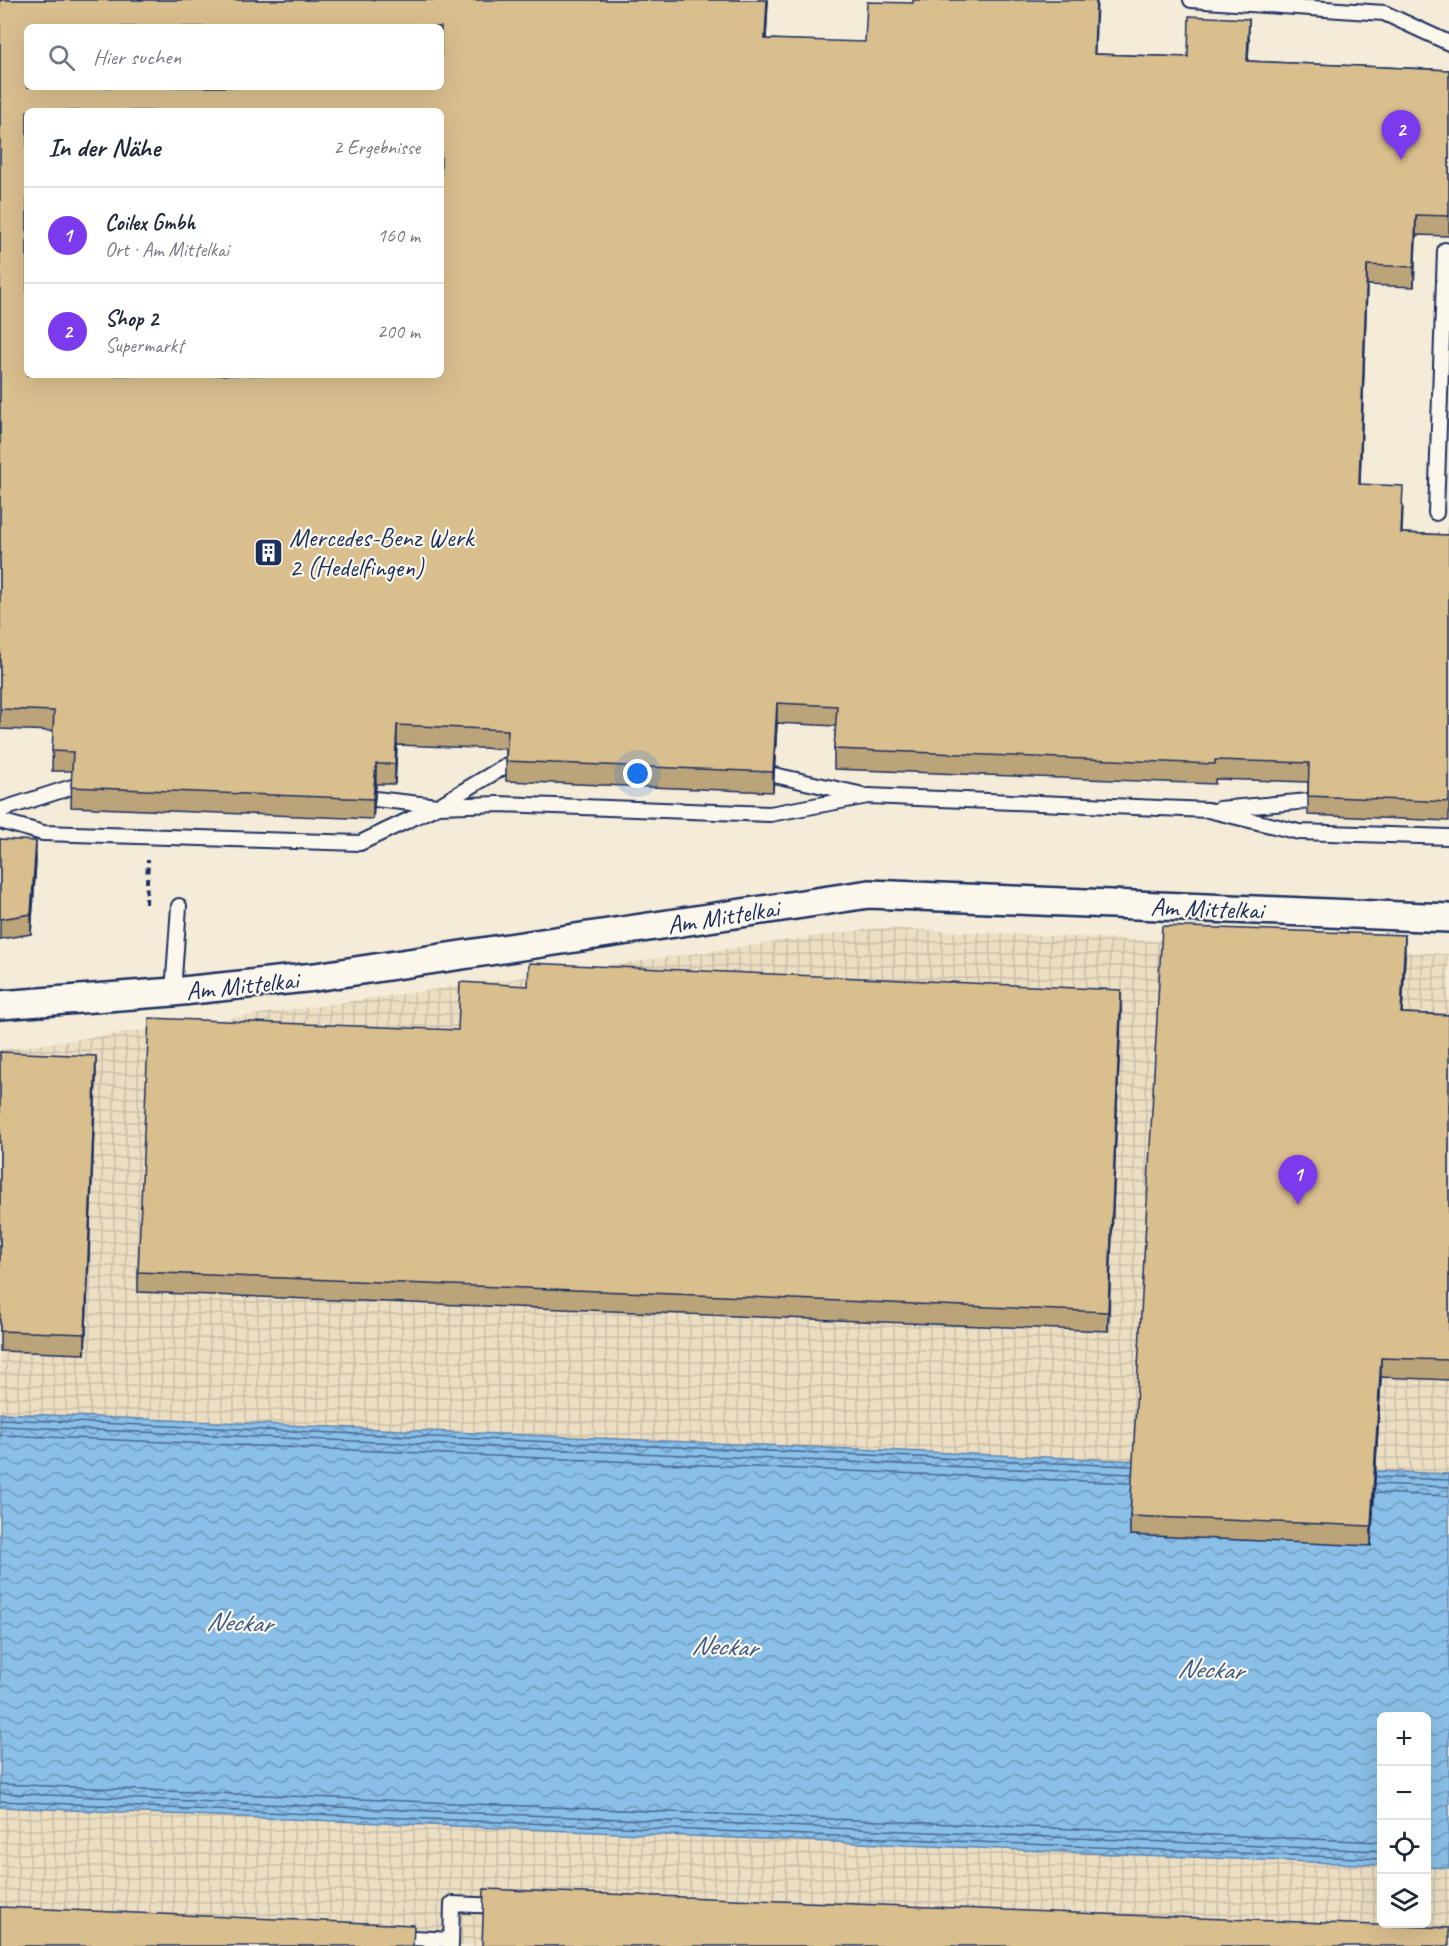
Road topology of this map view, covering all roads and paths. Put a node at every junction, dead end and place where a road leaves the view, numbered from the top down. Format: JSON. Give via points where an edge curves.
{"nodes":[{"id":1,"x":1191,"y":0,"type":"edge"},
{"id":2,"x":1449,"y":43,"type":"edge"},
{"id":3,"x":1445,"y":250,"type":"dead end"},
{"id":4,"x":1436,"y":513,"type":"dead end"},
{"id":5,"x":507,"y":765,"type":"edge"},
{"id":6,"x":774,"y":775,"type":"edge"},
{"id":7,"x":72,"y":787,"type":"edge"},
{"id":8,"x":868,"y":796,"type":"junction"},
{"id":9,"x":375,"y":799,"type":"edge"},
{"id":10,"x":1309,"y":801,"type":"edge"},
{"id":11,"x":438,"y":806,"type":"junction"},
{"id":12,"x":0,"y":810,"type":"edge"},
{"id":13,"x":1208,"y":810,"type":"junction"},
{"id":14,"x":0,"y":821,"type":"edge"},
{"id":15,"x":1449,"y":837,"type":"edge"},
{"id":16,"x":148,"y":879,"type":"dead end"},
{"id":17,"x":146,"y":904,"type":"dead end"},
{"id":18,"x":179,"y":906,"type":"dead end"},
{"id":19,"x":1449,"y":918,"type":"edge"},
{"id":20,"x":173,"y":992,"type":"junction"},
{"id":21,"x":0,"y":1005,"type":"edge"},
{"id":22,"x":511,"y":1907,"type":"edge"},
{"id":23,"x":380,"y":1936,"type":"edge"},
{"id":24,"x":451,"y":1943,"type":"edge"}],
"edges":[{"from":1,"to":2,"type":"lane","via":[[1384,12]]},
{"from":3,"to":4,"type":"lane"},
{"from":5,"to":11,"type":"lane"},
{"from":6,"to":8,"type":"lane"},
{"from":7,"to":12,"type":"lane"},
{"from":8,"to":11,"type":"lane","via":[[770,814],[499,804]]},
{"from":8,"to":13,"type":"lane"},
{"from":9,"to":11,"type":"lane"},
{"from":10,"to":13,"type":"lane"},
{"from":11,"to":14,"type":"lane","via":[[360,843],[43,833]]},
{"from":13,"to":15,"type":"lane","via":[[1299,832]]},
{"from":16,"to":17,"type":"path"},
{"from":18,"to":20,"type":"lane"},
{"from":19,"to":20,"type":"street","name":"Am Mittelkai","via":[[869,894],[315,977]]},
{"from":20,"to":21,"type":"street","name":"Am Mittelkai"},
{"from":22,"to":24,"type":"lane","via":[[452,1904]]},
{"from":23,"to":24,"type":"lane"}]}
